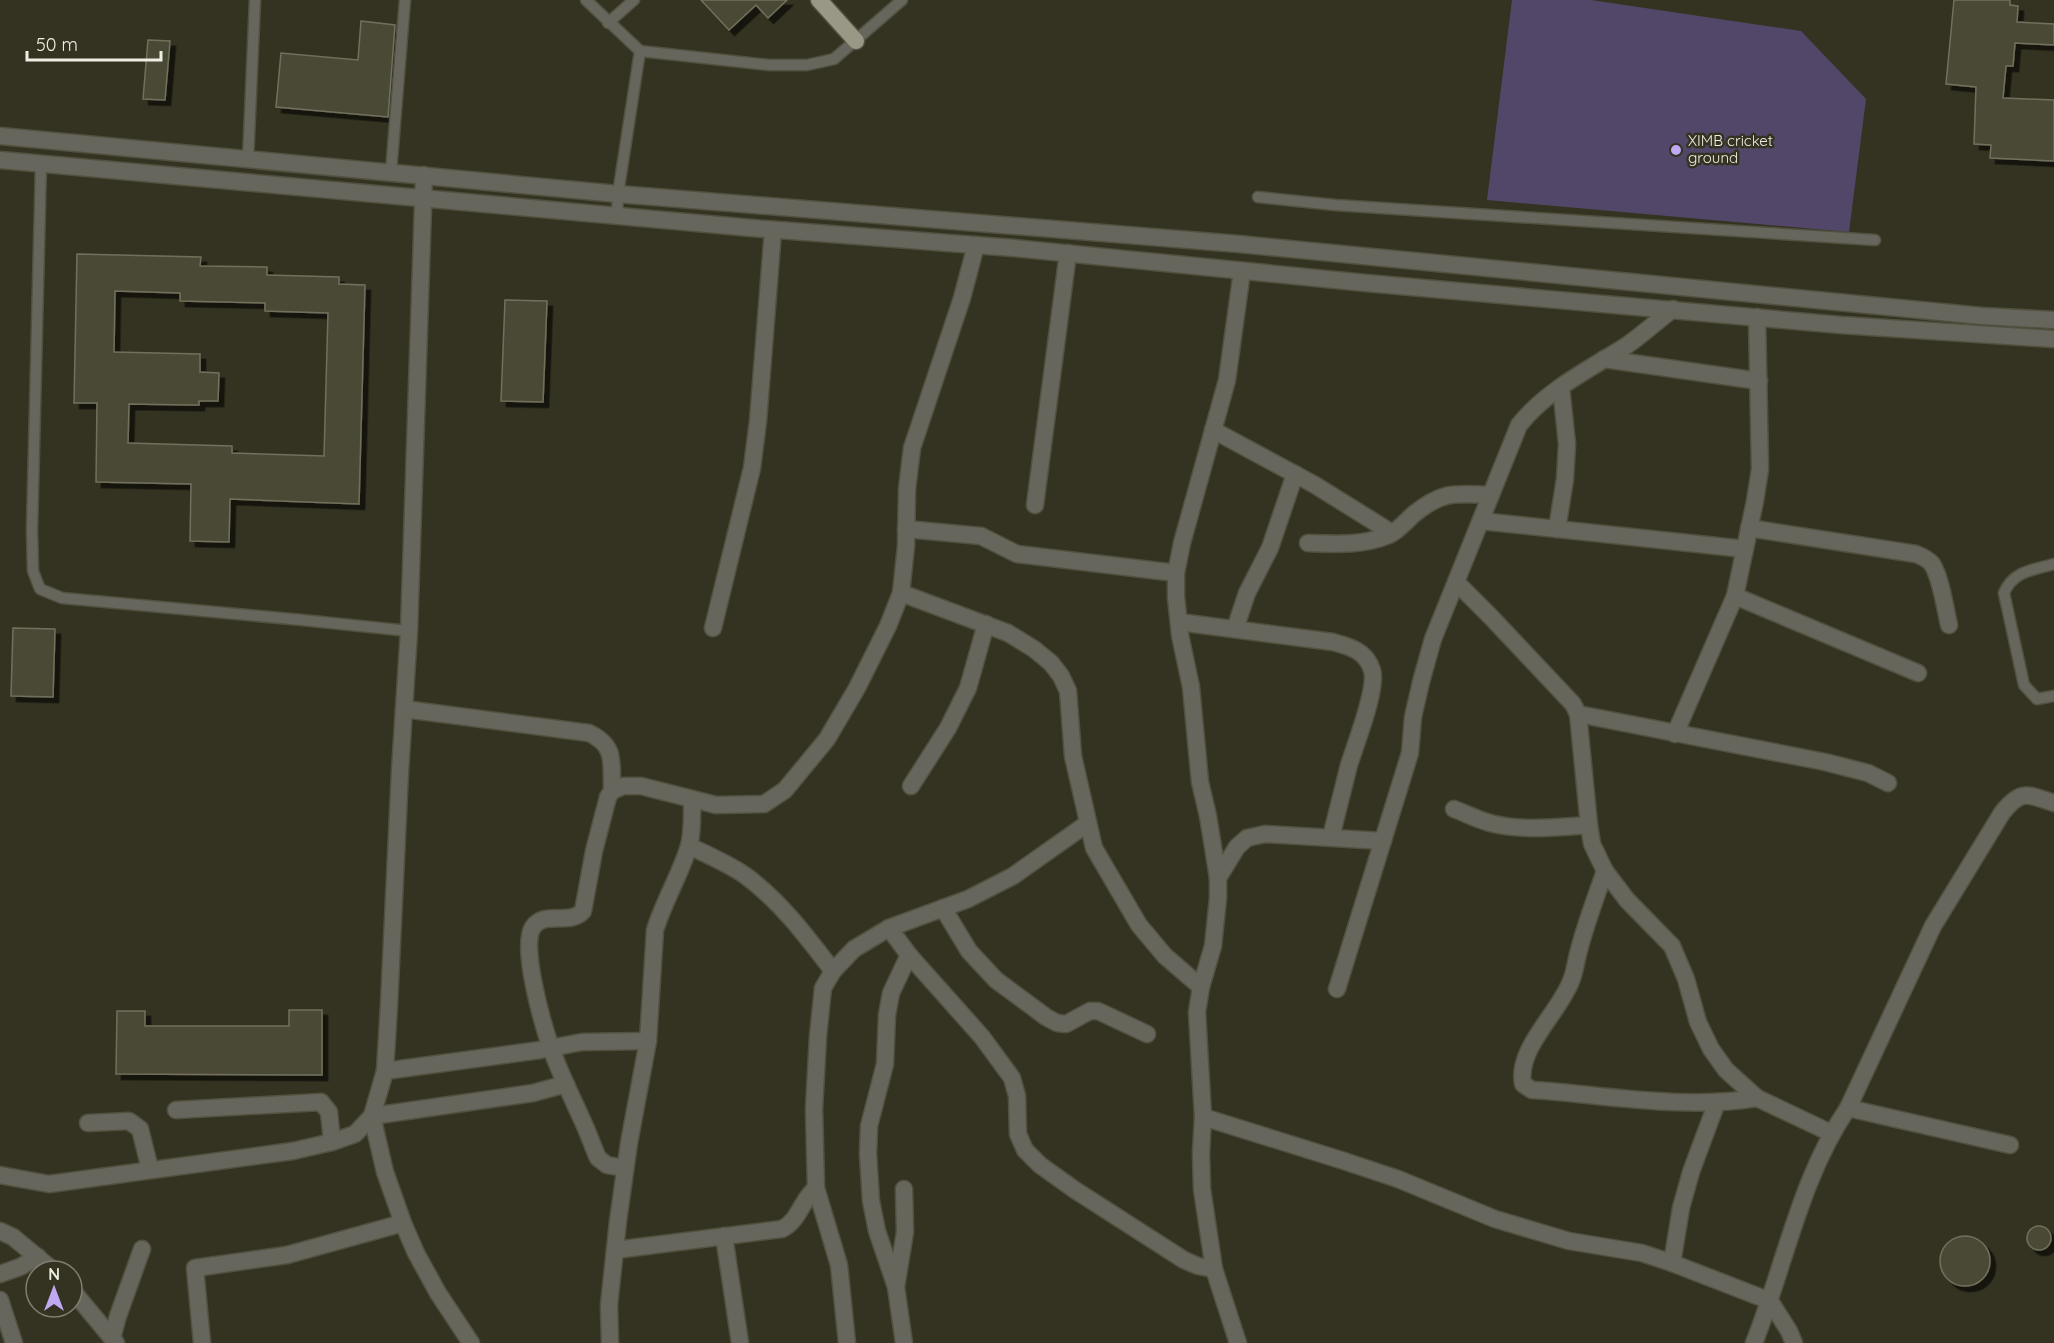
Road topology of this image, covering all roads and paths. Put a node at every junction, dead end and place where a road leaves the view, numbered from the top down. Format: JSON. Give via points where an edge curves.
{"nodes":[{"id":1,"x":255,"y":0,"type":"edge"},
{"id":2,"x":405,"y":0,"type":"edge"},
{"id":3,"x":586,"y":0,"type":"edge"},
{"id":4,"x":634,"y":0,"type":"edge"},
{"id":5,"x":819,"y":0,"type":"edge"},
{"id":6,"x":902,"y":0,"type":"edge"},
{"id":7,"x":608,"y":23,"type":"junction"},
{"id":8,"x":856,"y":41,"type":"junction"},
{"id":9,"x":640,"y":51,"type":"junction"},
{"id":10,"x":0,"y":136,"type":"edge"},
{"id":11,"x":0,"y":160,"type":"edge"},
{"id":12,"x":248,"y":160,"type":"junction"},
{"id":13,"x":41,"y":164,"type":"junction"},
{"id":14,"x":391,"y":172,"type":"junction"},
{"id":15,"x":424,"y":175,"type":"junction"},
{"id":16,"x":618,"y":194,"type":"junction"},
{"id":17,"x":1258,"y":197,"type":"dead end"},
{"id":18,"x":423,"y":198,"type":"junction"},
{"id":19,"x":617,"y":216,"type":"junction"},
{"id":20,"x":773,"y":230,"type":"junction"},
{"id":21,"x":1875,"y":240,"type":"dead end"},
{"id":22,"x":976,"y":245,"type":"junction"},
{"id":23,"x":1068,"y":254,"type":"junction"},
{"id":24,"x":1242,"y":270,"type":"junction"},
{"id":25,"x":1673,"y":309,"type":"junction"},
{"id":26,"x":1757,"y":317,"type":"junction"},
{"id":27,"x":2054,"y":320,"type":"edge"},
{"id":28,"x":2054,"y":339,"type":"edge"},
{"id":29,"x":1604,"y":359,"type":"junction"},
{"id":30,"x":1759,"y":381,"type":"junction"},
{"id":31,"x":1561,"y":387,"type":"junction"},
{"id":32,"x":1213,"y":430,"type":"junction"},
{"id":33,"x":1295,"y":474,"type":"junction"},
{"id":34,"x":1491,"y":495,"type":"junction"},
{"id":35,"x":1035,"y":505,"type":"dead end"},
{"id":36,"x":1481,"y":521,"type":"junction"},
{"id":37,"x":1749,"y":528,"type":"junction"},
{"id":38,"x":906,"y":529,"type":"junction"},
{"id":39,"x":1557,"y":529,"type":"junction"},
{"id":40,"x":1392,"y":533,"type":"junction"},
{"id":41,"x":1308,"y":543,"type":"dead end"},
{"id":42,"x":1745,"y":549,"type":"junction"},
{"id":43,"x":2054,"y":564,"type":"edge"},
{"id":44,"x":1176,"y":573,"type":"junction"},
{"id":45,"x":1455,"y":582,"type":"junction"},
{"id":46,"x":901,"y":593,"type":"junction"},
{"id":47,"x":1735,"y":596,"type":"junction"},
{"id":48,"x":1179,"y":622,"type":"junction"},
{"id":49,"x":986,"y":624,"type":"junction"},
{"id":50,"x":1949,"y":625,"type":"dead end"},
{"id":51,"x":713,"y":628,"type":"dead end"},
{"id":52,"x":1235,"y":629,"type":"junction"},
{"id":53,"x":409,"y":631,"type":"junction"},
{"id":54,"x":1918,"y":673,"type":"dead end"},
{"id":55,"x":2054,"y":696,"type":"edge"},
{"id":56,"x":404,"y":709,"type":"junction"},
{"id":57,"x":1578,"y":714,"type":"junction"},
{"id":58,"x":1675,"y":734,"type":"junction"},
{"id":59,"x":1888,"y":783,"type":"dead end"},
{"id":60,"x":911,"y":786,"type":"dead end"},
{"id":61,"x":612,"y":791,"type":"junction"},
{"id":62,"x":692,"y":799,"type":"junction"},
{"id":63,"x":2054,"y":803,"type":"edge"},
{"id":64,"x":1454,"y":809,"type":"dead end"},
{"id":65,"x":1088,"y":823,"type":"junction"},
{"id":66,"x":1589,"y":825,"type":"junction"},
{"id":67,"x":1331,"y":837,"type":"junction"},
{"id":68,"x":1383,"y":841,"type":"junction"},
{"id":69,"x":689,"y":846,"type":"junction"},
{"id":70,"x":1605,"y":871,"type":"junction"},
{"id":71,"x":1218,"y":878,"type":"junction"},
{"id":72,"x":943,"y":909,"type":"junction"},
{"id":73,"x":890,"y":928,"type":"junction"},
{"id":74,"x":909,"y":955,"type":"junction"},
{"id":75,"x":833,"y":971,"type":"junction"},
{"id":76,"x":1201,"y":987,"type":"junction"},
{"id":77,"x":1337,"y":989,"type":"dead end"},
{"id":78,"x":1147,"y":1034,"type":"dead end"},
{"id":79,"x":648,"y":1041,"type":"junction"},
{"id":80,"x":551,"y":1048,"type":"junction"},
{"id":81,"x":385,"y":1071,"type":"junction"},
{"id":82,"x":566,"y":1084,"type":"junction"},
{"id":83,"x":1757,"y":1098,"type":"junction"},
{"id":84,"x":1717,"y":1102,"type":"junction"},
{"id":85,"x":1848,"y":1108,"type":"junction"},
{"id":86,"x":176,"y":1110,"type":"dead end"},
{"id":87,"x":372,"y":1116,"type":"junction"},
{"id":88,"x":1203,"y":1117,"type":"junction"},
{"id":89,"x":88,"y":1123,"type":"dead end"},
{"id":90,"x":1831,"y":1133,"type":"junction"},
{"id":91,"x":332,"y":1142,"type":"junction"},
{"id":92,"x":2010,"y":1145,"type":"dead end"},
{"id":93,"x":625,"y":1168,"type":"junction"},
{"id":94,"x":150,"y":1169,"type":"junction"},
{"id":95,"x":0,"y":1175,"type":"edge"},
{"id":96,"x":816,"y":1188,"type":"junction"},
{"id":97,"x":904,"y":1189,"type":"dead end"},
{"id":98,"x":403,"y":1223,"type":"junction"},
{"id":99,"x":0,"y":1231,"type":"edge"},
{"id":100,"x":724,"y":1236,"type":"junction"},
{"id":101,"x":142,"y":1249,"type":"dead end"},
{"id":102,"x":615,"y":1250,"type":"junction"},
{"id":103,"x":38,"y":1257,"type":"junction"},
{"id":104,"x":40,"y":1259,"type":"edge"},
{"id":105,"x":1672,"y":1263,"type":"junction"},
{"id":106,"x":1214,"y":1269,"type":"junction"},
{"id":107,"x":0,"y":1274,"type":"edge"},
{"id":108,"x":896,"y":1287,"type":"junction"},
{"id":109,"x":0,"y":1300,"type":"edge"},
{"id":110,"x":1770,"y":1301,"type":"junction"},
{"id":111,"x":84,"y":1304,"type":"edge"},
{"id":112,"x":114,"y":1340,"type":"edge"},
{"id":113,"x":14,"y":1343,"type":"edge"},
{"id":114,"x":202,"y":1343,"type":"edge"},
{"id":115,"x":471,"y":1343,"type":"edge"},
{"id":116,"x":610,"y":1343,"type":"edge"},
{"id":117,"x":740,"y":1343,"type":"edge"},
{"id":118,"x":847,"y":1343,"type":"edge"},
{"id":119,"x":904,"y":1343,"type":"edge"},
{"id":120,"x":1238,"y":1343,"type":"edge"},
{"id":121,"x":1754,"y":1343,"type":"edge"},
{"id":122,"x":1794,"y":1343,"type":"edge"}],
"edges":[{"from":1,"to":12,"type":"lane"},
{"from":2,"to":14,"type":"lane"},
{"from":3,"to":7,"type":"lane"},
{"from":4,"to":7,"type":"lane"},
{"from":5,"to":8,"type":"main road"},
{"from":6,"to":8,"type":"lane"},
{"from":7,"to":9,"type":"lane"},
{"from":8,"to":9,"type":"lane","via":[[834,59],[807,66]]},
{"from":9,"to":16,"type":"lane"},
{"from":10,"to":12,"type":"street"},
{"from":11,"to":13,"type":"street"},
{"from":12,"to":14,"type":"street"},
{"from":13,"to":18,"type":"street"},
{"from":13,"to":53,"type":"lane","via":[[32,530],[33,571],[40,589],[62,598]]},
{"from":14,"to":15,"type":"street"},
{"from":15,"to":16,"type":"street"},
{"from":15,"to":18,"type":"street"},
{"from":16,"to":19,"type":"lane"},
{"from":16,"to":27,"type":"street","via":[[1227,243]]},
{"from":17,"to":21,"type":"lane"},
{"from":18,"to":19,"type":"street"},
{"from":18,"to":53,"type":"street"},
{"from":19,"to":20,"type":"street"},
{"from":20,"to":22,"type":"street"},
{"from":20,"to":51,"type":"street","via":[[752,468]]},
{"from":22,"to":23,"type":"street"},
{"from":22,"to":38,"type":"street","via":[[912,448]]},
{"from":23,"to":24,"type":"street"},
{"from":23,"to":35,"type":"street"},
{"from":24,"to":25,"type":"street"},
{"from":24,"to":32,"type":"street","via":[[1227,380]]},
{"from":25,"to":26,"type":"street"},
{"from":25,"to":29,"type":"street"},
{"from":26,"to":28,"type":"street"},
{"from":26,"to":30,"type":"street"},
{"from":29,"to":30,"type":"street"},
{"from":29,"to":31,"type":"street"},
{"from":30,"to":37,"type":"street","via":[[1760,469]]},
{"from":31,"to":34,"type":"street","via":[[1518,425]]},
{"from":31,"to":39,"type":"street","via":[[1567,444]]},
{"from":32,"to":33,"type":"street"},
{"from":32,"to":44,"type":"street"},
{"from":33,"to":40,"type":"street"},
{"from":33,"to":52,"type":"street","via":[[1270,548],[1247,593]]},
{"from":34,"to":36,"type":"street"},
{"from":34,"to":40,"type":"street","via":[[1445,495],[1431,501]]},
{"from":36,"to":39,"type":"street"},
{"from":36,"to":45,"type":"street"},
{"from":37,"to":42,"type":"street"},
{"from":37,"to":50,"type":"street","via":[[1923,557],[1932,564],[1938,579]]},
{"from":38,"to":44,"type":"street","via":[[981,536],[1017,554]]},
{"from":38,"to":46,"type":"street"},
{"from":39,"to":42,"type":"street"},
{"from":40,"to":41,"type":"street","via":[[1368,542]]},
{"from":42,"to":47,"type":"street"},
{"from":43,"to":55,"type":"lane","via":[[2018,575],[2008,582],[2004,593],[2024,685],[2037,699]]},
{"from":44,"to":48,"type":"street"},
{"from":45,"to":57,"type":"street","via":[[1535,663]]},
{"from":45,"to":68,"type":"street","via":[[1420,682],[1410,753]]},
{"from":46,"to":49,"type":"street"},
{"from":46,"to":62,"type":"street","via":[[862,678],[827,739],[784,790],[764,804],[716,805]]},
{"from":47,"to":54,"type":"street"},
{"from":47,"to":58,"type":"street"},
{"from":48,"to":52,"type":"street"},
{"from":48,"to":71,"type":"street","via":[[1191,687],[1200,782]]},
{"from":49,"to":60,"type":"street","via":[[968,688]]},
{"from":49,"to":65,"type":"street","via":[[1034,649],[1061,676],[1068,691],[1073,756]]},
{"from":52,"to":67,"type":"street","via":[[1354,648],[1365,655],[1373,672],[1373,687]]},
{"from":53,"to":56,"type":"street"},
{"from":56,"to":61,"type":"street","via":[[589,733],[607,745]]},
{"from":56,"to":81,"type":"street"},
{"from":57,"to":58,"type":"street"},
{"from":57,"to":66,"type":"street"},
{"from":58,"to":59,"type":"street","via":[[1825,762]]},
{"from":61,"to":62,"type":"street","via":[[623,786],[641,786]]},
{"from":61,"to":80,"type":"street","via":[[594,851],[583,910],[571,919],[538,921],[529,939],[529,959]]},
{"from":62,"to":69,"type":"street"},
{"from":63,"to":85,"type":"street","via":[[2020,796],[2002,813],[1933,926]]},
{"from":64,"to":66,"type":"street","via":[[1507,826]]},
{"from":65,"to":72,"type":"street","via":[[1013,876]]},
{"from":65,"to":76,"type":"street","via":[[1095,849],[1139,925],[1165,956]]},
{"from":66,"to":70,"type":"street","via":[[1592,844]]},
{"from":67,"to":68,"type":"street"},
{"from":67,"to":71,"type":"street","via":[[1265,834],[1247,838]]},
{"from":68,"to":77,"type":"street"},
{"from":69,"to":75,"type":"street","via":[[745,875],[796,923]]},
{"from":69,"to":79,"type":"street","via":[[656,930]]},
{"from":70,"to":83,"type":"street","via":[[1672,946],[1711,1049],[1726,1070]]},
{"from":70,"to":84,"type":"street","via":[[1571,981],[1531,1046],[1521,1075],[1523,1084],[1532,1090]]},
{"from":71,"to":76,"type":"street","via":[[1213,946]]},
{"from":72,"to":73,"type":"street"},
{"from":72,"to":78,"type":"street","via":[[969,951],[996,980],[1046,1017],[1066,1024],[1089,1011],[1098,1011]]},
{"from":73,"to":74,"type":"street"},
{"from":73,"to":75,"type":"street","via":[[854,949]]},
{"from":74,"to":106,"type":"street","via":[[982,1037],[1012,1078],[1017,1096],[1018,1134],[1025,1150],[1075,1190],[1184,1260]]},
{"from":74,"to":108,"type":"street","via":[[891,993],[885,1064],[869,1126],[867,1154],[878,1232]]},
{"from":75,"to":96,"type":"street","via":[[823,988],[818,1036],[814,1109]]},
{"from":76,"to":88,"type":"street","via":[[1197,1012]]},
{"from":79,"to":80,"type":"street","via":[[582,1042]]},
{"from":79,"to":93,"type":"street"},
{"from":80,"to":81,"type":"street"},
{"from":80,"to":82,"type":"street"},
{"from":81,"to":87,"type":"street"},
{"from":82,"to":87,"type":"street","via":[[533,1093]]},
{"from":82,"to":93,"type":"street","via":[[598,1158],[607,1165]]},
{"from":83,"to":84,"type":"street"},
{"from":83,"to":90,"type":"street"},
{"from":84,"to":105,"type":"street","via":[[1690,1172]]},
{"from":85,"to":90,"type":"street"},
{"from":85,"to":92,"type":"street"},
{"from":86,"to":91,"type":"street","via":[[321,1102],[329,1112]]},
{"from":87,"to":91,"type":"street","via":[[355,1134]]},
{"from":87,"to":98,"type":"street","via":[[385,1172]]},
{"from":88,"to":105,"type":"street","via":[[1387,1175],[1495,1219],[1569,1241],[1642,1253]]},
{"from":88,"to":106,"type":"street","via":[[1202,1189]]},
{"from":89,"to":94,"type":"street","via":[[129,1120],[140,1129]]},
{"from":90,"to":110,"type":"street","via":[[1808,1185]]},
{"from":91,"to":94,"type":"street","via":[[293,1151]]},
{"from":93,"to":102,"type":"street"},
{"from":94,"to":95,"type":"street","via":[[49,1184]]},
{"from":96,"to":100,"type":"street","via":[[807,1195],[790,1225]]},
{"from":96,"to":118,"type":"street","via":[[839,1265]]},
{"from":97,"to":108,"type":"street","via":[[905,1232]]},
{"from":98,"to":114,"type":"street","via":[[287,1255],[195,1268]]},
{"from":98,"to":115,"type":"street","via":[[438,1293]]},
{"from":99,"to":103,"type":"street"},
{"from":100,"to":102,"type":"street"},
{"from":100,"to":117,"type":"street"},
{"from":101,"to":112,"type":"street","via":[[121,1306]]},
{"from":102,"to":116,"type":"street","via":[[609,1305]]},
{"from":103,"to":104,"type":"street"},
{"from":103,"to":107,"type":"street"},
{"from":105,"to":110,"type":"street"},
{"from":106,"to":120,"type":"street"},
{"from":108,"to":119,"type":"street"},
{"from":109,"to":113,"type":"street"},
{"from":110,"to":121,"type":"street"},
{"from":110,"to":122,"type":"street"},
{"from":111,"to":112,"type":"street"}]}
